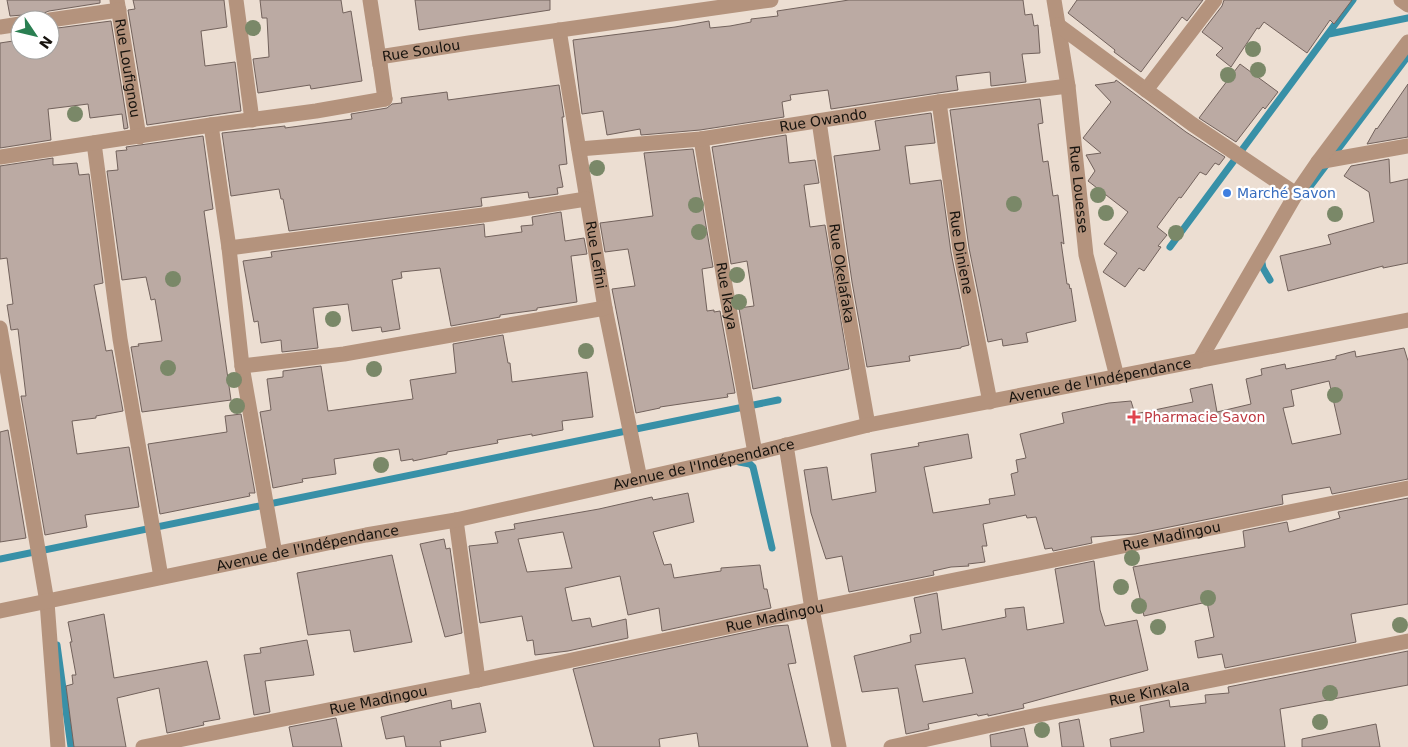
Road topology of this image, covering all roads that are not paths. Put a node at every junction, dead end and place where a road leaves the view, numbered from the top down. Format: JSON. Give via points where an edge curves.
{"nodes":[{"id":1,"x":236,"y":0,"type":"edge"},
{"id":2,"x":370,"y":0,"type":"edge"},
{"id":3,"x":771,"y":0,"type":"edge"},
{"id":4,"x":1054,"y":0,"type":"edge"},
{"id":5,"x":1068,"y":0,"type":"edge"},
{"id":6,"x":1215,"y":0,"type":"edge"},
{"id":7,"x":1401,"y":0,"type":"edge"},
{"id":8,"x":118,"y":5,"type":"edge"},
{"id":9,"x":1408,"y":5,"type":"edge"},
{"id":10,"x":60,"y":18,"type":"edge"},
{"id":11,"x":1058,"y":20,"type":"junction"},
{"id":12,"x":559,"y":30,"type":"junction"},
{"id":13,"x":1408,"y":42,"type":"edge"},
{"id":14,"x":1068,"y":86,"type":"junction"},
{"id":15,"x":1146,"y":90,"type":"junction"},
{"id":16,"x":385,"y":99,"type":"junction"},
{"id":17,"x":939,"y":102,"type":"junction"},
{"id":18,"x":252,"y":120,"type":"junction"},
{"id":19,"x":819,"y":120,"type":"junction"},
{"id":20,"x":211,"y":125,"type":"junction"},
{"id":21,"x":139,"y":137,"type":"junction"},
{"id":22,"x":701,"y":139,"type":"junction"},
{"id":23,"x":94,"y":143,"type":"junction"},
{"id":24,"x":1408,"y":146,"type":"edge"},
{"id":25,"x":579,"y":150,"type":"junction"},
{"id":26,"x":0,"y":157,"type":"edge"},
{"id":27,"x":1318,"y":162,"type":"junction"},
{"id":28,"x":1296,"y":194,"type":"junction"},
{"id":29,"x":586,"y":198,"type":"junction"},
{"id":30,"x":229,"y":248,"type":"junction"},
{"id":31,"x":605,"y":308,"type":"junction"},
{"id":32,"x":1408,"y":320,"type":"edge"},
{"id":33,"x":0,"y":328,"type":"edge"},
{"id":34,"x":1199,"y":361,"type":"junction"},
{"id":35,"x":242,"y":366,"type":"junction"},
{"id":36,"x":1117,"y":377,"type":"junction"},
{"id":37,"x":990,"y":402,"type":"junction"},
{"id":38,"x":868,"y":425,"type":"junction"},
{"id":39,"x":786,"y":445,"type":"junction"},
{"id":40,"x":756,"y":453,"type":"junction"},
{"id":41,"x":640,"y":479,"type":"junction"},
{"id":42,"x":1408,"y":488,"type":"edge"},
{"id":43,"x":456,"y":520,"type":"junction"},
{"id":44,"x":275,"y":554,"type":"junction"},
{"id":45,"x":160,"y":577,"type":"junction"},
{"id":46,"x":46,"y":602,"type":"junction"},
{"id":47,"x":812,"y":609,"type":"junction"},
{"id":48,"x":0,"y":611,"type":"edge"},
{"id":49,"x":1408,"y":641,"type":"edge"},
{"id":50,"x":478,"y":680,"type":"junction"},
{"id":51,"x":58,"y":747,"type":"edge"},
{"id":52,"x":143,"y":747,"type":"edge"},
{"id":53,"x":839,"y":747,"type":"edge"},
{"id":54,"x":891,"y":747,"type":"edge"}],
"edges":[{"from":1,"to":18,"type":"street"},
{"from":2,"to":16,"type":"street"},
{"from":3,"to":12,"type":"street","name":"Rue Soulou"},
{"from":4,"to":11,"type":"street","name":"Rue Louesse"},
{"from":5,"to":11,"type":"street"},
{"from":6,"to":15,"type":"street"},
{"from":7,"to":9,"type":"street"},
{"from":8,"to":10,"type":"street"},
{"from":8,"to":21,"type":"street","name":"Rue Loufignou"},
{"from":11,"to":14,"type":"street","name":"Rue Louesse"},
{"from":11,"to":15,"type":"street"},
{"from":12,"to":16,"type":"street","name":"Rue Soulou","via":[[379,57]]},
{"from":12,"to":25,"type":"street","name":"Rue Lefini"},
{"from":13,"to":27,"type":"street"},
{"from":14,"to":17,"type":"street","name":"Rue Owando"},
{"from":14,"to":36,"type":"street","name":"Rue Louesse","via":[[1086,255]]},
{"from":15,"to":28,"type":"street"},
{"from":16,"to":18,"type":"street"},
{"from":17,"to":19,"type":"street","name":"Rue Owando"},
{"from":17,"to":37,"type":"street","name":"Rue Diniene","via":[[960,250]]},
{"from":18,"to":20,"type":"street"},
{"from":19,"to":22,"type":"street","name":"Rue Owando"},
{"from":19,"to":38,"type":"street","name":"Rue Okelafaka","via":[[842,284]]},
{"from":20,"to":21,"type":"street"},
{"from":20,"to":30,"type":"street"},
{"from":21,"to":23,"type":"street"},
{"from":22,"to":25,"type":"street","name":"Rue Owando"},
{"from":22,"to":40,"type":"street","name":"Rue Ikaya"},
{"from":23,"to":26,"type":"street"},
{"from":23,"to":45,"type":"street","via":[[120,339]]},
{"from":24,"to":27,"type":"street"},
{"from":25,"to":29,"type":"street","name":"Rue Lefini"},
{"from":27,"to":28,"type":"street"},
{"from":28,"to":34,"type":"street"},
{"from":29,"to":30,"type":"street","via":[[491,214]]},
{"from":29,"to":31,"type":"street","name":"Rue Lefini"},
{"from":30,"to":35,"type":"street"},
{"from":31,"to":35,"type":"street","via":[[344,354]]},
{"from":31,"to":41,"type":"street","name":"Rue Lefini"},
{"from":32,"to":34,"type":"street","name":"Avenue de l'Indépendance"},
{"from":33,"to":46,"type":"street"},
{"from":34,"to":36,"type":"street","name":"Avenue de l'Indépendance"},
{"from":35,"to":44,"type":"street"},
{"from":36,"to":37,"type":"street","name":"Avenue de l'Indépendance"},
{"from":37,"to":38,"type":"street","name":"Avenue de l'Indépendance"},
{"from":38,"to":39,"type":"street","name":"Avenue de l'Indépendance"},
{"from":39,"to":40,"type":"street","name":"Avenue de l'Indépendance"},
{"from":39,"to":47,"type":"street"},
{"from":40,"to":41,"type":"street","name":"Avenue de l'Indépendance"},
{"from":41,"to":43,"type":"street","name":"Avenue de l'Indépendance"},
{"from":42,"to":47,"type":"street","name":"Rue Madingou"},
{"from":43,"to":44,"type":"street","name":"Avenue de l'Indépendance"},
{"from":43,"to":50,"type":"street"},
{"from":44,"to":45,"type":"street","name":"Avenue de l'Indépendance"},
{"from":45,"to":46,"type":"street","name":"Avenue de l'Indépendance"},
{"from":46,"to":48,"type":"street","name":"Avenue de l'Indépendance"},
{"from":46,"to":51,"type":"street"},
{"from":47,"to":50,"type":"street","name":"Rue Madingou"},
{"from":47,"to":53,"type":"street"},
{"from":49,"to":54,"type":"street","name":"Rue Kinkala","via":[[1028,716]]},
{"from":50,"to":52,"type":"street","name":"Rue Madingou"}]}
